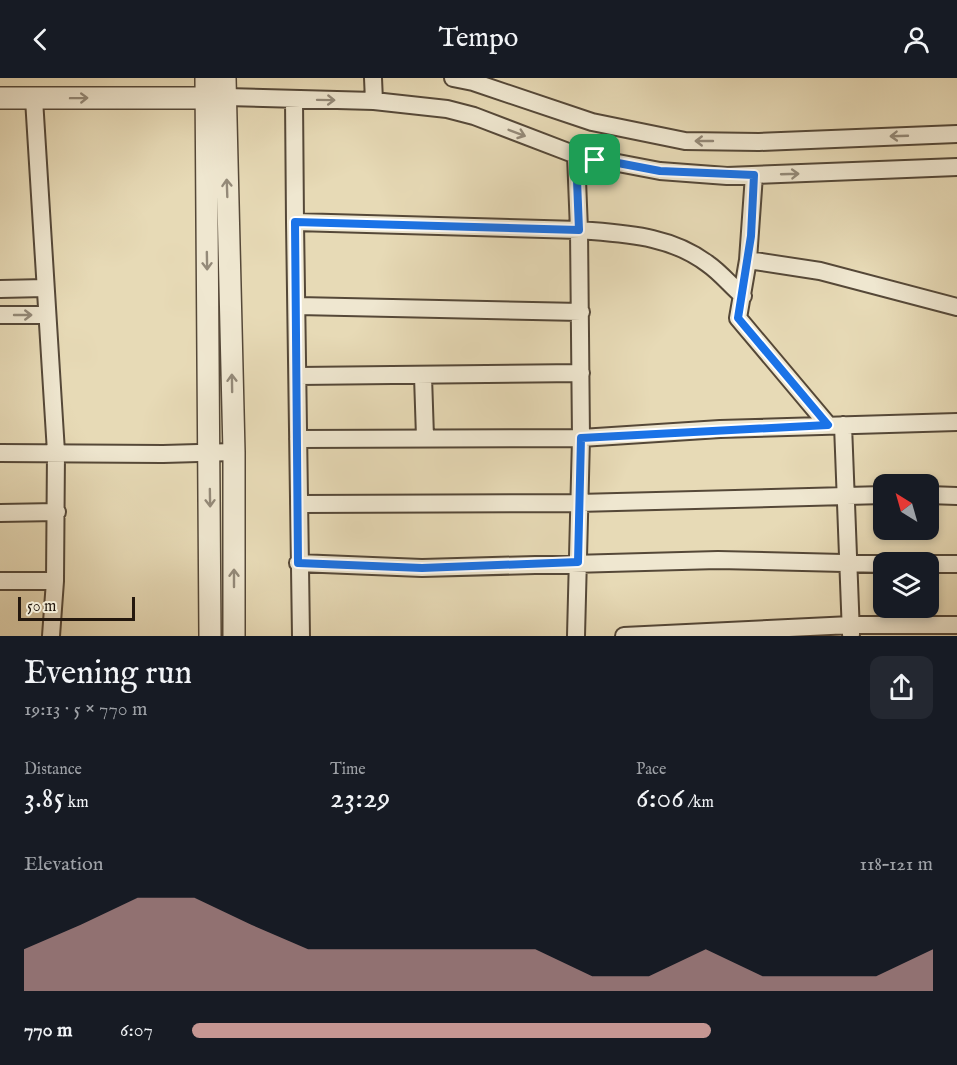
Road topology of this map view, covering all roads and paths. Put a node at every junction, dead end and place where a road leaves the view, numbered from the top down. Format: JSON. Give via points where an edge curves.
{"nodes":[{"id":1,"x":373,"y":78,"type":"edge"},
{"id":2,"x":453,"y":78,"type":"edge"},
{"id":3,"x":216,"y":88,"type":"edge"},
{"id":4,"x":0,"y":98,"type":"edge"},
{"id":5,"x":34,"y":99,"type":"junction"},
{"id":6,"x":294,"y":99,"type":"junction"},
{"id":7,"x":374,"y":101,"type":"junction"},
{"id":8,"x":957,"y":134,"type":"edge"},
{"id":9,"x":576,"y":155,"type":"junction"},
{"id":10,"x":957,"y":167,"type":"edge"},
{"id":11,"x":754,"y":175,"type":"junction"},
{"id":12,"x":295,"y":222,"type":"junction"},
{"id":13,"x":579,"y":230,"type":"junction"},
{"id":14,"x":748,"y":260,"type":"junction"},
{"id":15,"x":45,"y":288,"type":"junction"},
{"id":16,"x":0,"y":289,"type":"edge"},
{"id":17,"x":743,"y":297,"type":"junction"},
{"id":18,"x":298,"y":306,"type":"junction"},
{"id":19,"x":957,"y":307,"type":"edge"},
{"id":20,"x":581,"y":312,"type":"junction"},
{"id":21,"x":0,"y":315,"type":"edge"},
{"id":22,"x":47,"y":315,"type":"junction"},
{"id":23,"x":581,"y":373,"type":"junction"},
{"id":24,"x":298,"y":376,"type":"junction"},
{"id":25,"x":423,"y":376,"type":"junction"},
{"id":26,"x":957,"y":422,"type":"edge"},
{"id":27,"x":835,"y":425,"type":"junction"},
{"id":28,"x":425,"y":437,"type":"junction"},
{"id":29,"x":581,"y":438,"type":"junction"},
{"id":30,"x":298,"y":439,"type":"junction"},
{"id":31,"x":56,"y":452,"type":"junction"},
{"id":32,"x":234,"y":452,"type":"junction"},
{"id":33,"x":0,"y":453,"type":"edge"},
{"id":34,"x":209,"y":453,"type":"junction"},
{"id":35,"x":847,"y":494,"type":"junction"},
{"id":36,"x":873,"y":495,"type":"edge"},
{"id":37,"x":939,"y":495,"type":"edge"},
{"id":38,"x":957,"y":496,"type":"edge"},
{"id":39,"x":578,"y":503,"type":"junction"},
{"id":40,"x":299,"y":504,"type":"junction"},
{"id":41,"x":57,"y":512,"type":"junction"},
{"id":42,"x":0,"y":513,"type":"edge"},
{"id":43,"x":578,"y":562,"type":"junction"},
{"id":44,"x":298,"y":563,"type":"junction"},
{"id":45,"x":849,"y":563,"type":"junction"},
{"id":46,"x":873,"y":564,"type":"edge"},
{"id":47,"x":939,"y":564,"type":"edge"},
{"id":48,"x":957,"y":564,"type":"edge"},
{"id":49,"x":0,"y":581,"type":"edge"},
{"id":50,"x":55,"y":581,"type":"junction"},
{"id":51,"x":957,"y":625,"type":"edge"},
{"id":52,"x":851,"y":630,"type":"edge"},
{"id":53,"x":51,"y":636,"type":"edge"},
{"id":54,"x":210,"y":636,"type":"edge"},
{"id":55,"x":234,"y":636,"type":"edge"},
{"id":56,"x":301,"y":636,"type":"edge"},
{"id":57,"x":576,"y":636,"type":"edge"},
{"id":58,"x":624,"y":636,"type":"edge"}],
"edges":[{"from":1,"to":7,"type":"street"},
{"from":8,"to":2,"type":"street","one_way":true,"via":[[685,141],[592,123]]},
{"from":5,"to":3,"type":"street","one_way":true},
{"from":3,"to":6,"type":"street"},
{"from":32,"to":3,"type":"street","one_way":true},
{"from":3,"to":34,"type":"street","one_way":true},
{"from":4,"to":5,"type":"street"},
{"from":5,"to":15,"type":"street"},
{"from":6,"to":7,"type":"street","one_way":true},
{"from":6,"to":12,"type":"street"},
{"from":7,"to":9,"type":"street","one_way":true,"via":[[460,112]]},
{"from":9,"to":11,"type":"street","via":[[660,171]]},
{"from":9,"to":13,"type":"street"},
{"from":11,"to":10,"type":"street","one_way":true},
{"from":11,"to":14,"type":"street"},
{"from":12,"to":13,"type":"street"},
{"from":12,"to":18,"type":"street"},
{"from":13,"to":17,"type":"street","via":[[637,235],[672,243],[710,265]]},
{"from":13,"to":20,"type":"street"},
{"from":14,"to":17,"type":"street"},
{"from":14,"to":19,"type":"street","via":[[820,271]]},
{"from":15,"to":16,"type":"street"},
{"from":15,"to":22,"type":"street"},
{"from":17,"to":27,"type":"street","via":[[738,318]]},
{"from":18,"to":20,"type":"street"},
{"from":18,"to":24,"type":"street"},
{"from":20,"to":23,"type":"street"},
{"from":21,"to":22,"type":"street","one_way":true},
{"from":22,"to":31,"type":"street"},
{"from":23,"to":25,"type":"street"},
{"from":23,"to":29,"type":"street"},
{"from":24,"to":25,"type":"street"},
{"from":24,"to":30,"type":"street"},
{"from":25,"to":28,"type":"street"},
{"from":26,"to":27,"type":"street"},
{"from":27,"to":29,"type":"street"},
{"from":27,"to":35,"type":"street"},
{"from":28,"to":29,"type":"street"},
{"from":28,"to":30,"type":"street"},
{"from":29,"to":39,"type":"street"},
{"from":30,"to":40,"type":"street"},
{"from":31,"to":33,"type":"street"},
{"from":31,"to":34,"type":"street"},
{"from":31,"to":41,"type":"street"},
{"from":32,"to":34,"type":"street"},
{"from":55,"to":32,"type":"street","one_way":true},
{"from":34,"to":54,"type":"street","one_way":true},
{"from":35,"to":36,"type":"street"},
{"from":35,"to":39,"type":"street"},
{"from":35,"to":45,"type":"street"},
{"from":37,"to":38,"type":"street"},
{"from":39,"to":40,"type":"street"},
{"from":39,"to":43,"type":"street"},
{"from":40,"to":44,"type":"street"},
{"from":41,"to":42,"type":"street"},
{"from":41,"to":50,"type":"street"},
{"from":43,"to":44,"type":"street","via":[[422,568]]},
{"from":43,"to":45,"type":"street"},
{"from":43,"to":57,"type":"street"},
{"from":44,"to":56,"type":"street"},
{"from":45,"to":46,"type":"street"},
{"from":45,"to":52,"type":"street"},
{"from":47,"to":48,"type":"street"},
{"from":49,"to":50,"type":"street"},
{"from":50,"to":53,"type":"street"},
{"from":51,"to":52,"type":"street"},
{"from":52,"to":58,"type":"street"}]}
